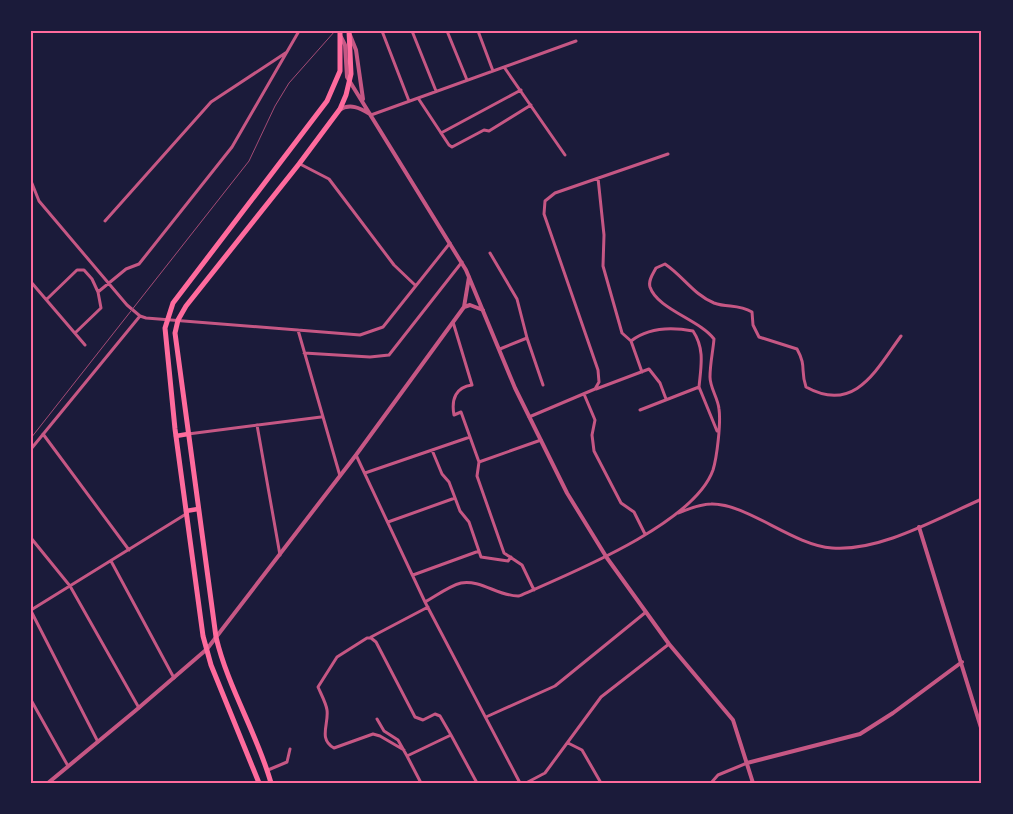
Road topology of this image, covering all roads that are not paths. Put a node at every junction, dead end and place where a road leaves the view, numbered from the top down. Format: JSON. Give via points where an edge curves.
{"nodes":[{"id":1,"x":299,"y":31,"type":"edge"},
{"id":2,"x":382,"y":31,"type":"edge"},
{"id":3,"x":412,"y":31,"type":"edge"},
{"id":4,"x":447,"y":31,"type":"edge"},
{"id":5,"x":478,"y":31,"type":"edge"},
{"id":6,"x":350,"y":32,"type":"edge"},
{"id":7,"x":340,"y":34,"type":"edge"},
{"id":8,"x":576,"y":41,"type":"dead end"},
{"id":9,"x":287,"y":52,"type":"junction"},
{"id":10,"x":504,"y":67,"type":"junction"},
{"id":11,"x":493,"y":71,"type":"junction"},
{"id":12,"x":467,"y":80,"type":"junction"},
{"id":13,"x":350,"y":83,"type":"junction"},
{"id":14,"x":521,"y":90,"type":"junction"},
{"id":15,"x":436,"y":92,"type":"junction"},
{"id":16,"x":418,"y":98,"type":"junction"},
{"id":17,"x":409,"y":101,"type":"junction"},
{"id":18,"x":364,"y":104,"type":"junction"},
{"id":19,"x":531,"y":105,"type":"junction"},
{"id":20,"x":338,"y":111,"type":"junction"},
{"id":21,"x":372,"y":115,"type":"junction"},
{"id":22,"x":441,"y":133,"type":"junction"},
{"id":23,"x":565,"y":154,"type":"dead end"},
{"id":24,"x":668,"y":154,"type":"dead end"},
{"id":25,"x":299,"y":164,"type":"junction"},
{"id":26,"x":598,"y":178,"type":"junction"},
{"id":27,"x":31,"y":181,"type":"edge"},
{"id":28,"x":105,"y":221,"type":"dead end"},
{"id":29,"x":450,"y":243,"type":"junction"},
{"id":30,"x":490,"y":253,"type":"dead end"},
{"id":31,"x":462,"y":262,"type":"junction"},
{"id":32,"x":469,"y":275,"type":"junction"},
{"id":33,"x":31,"y":282,"type":"edge"},
{"id":34,"x":415,"y":285,"type":"junction"},
{"id":35,"x":98,"y":292,"type":"junction"},
{"id":36,"x":46,"y":299,"type":"junction"},
{"id":37,"x":464,"y":307,"type":"junction"},
{"id":38,"x":483,"y":310,"type":"junction"},
{"id":39,"x":140,"y":316,"type":"junction"},
{"id":40,"x":166,"y":319,"type":"junction"},
{"id":41,"x":178,"y":320,"type":"junction"},
{"id":42,"x":453,"y":322,"type":"junction"},
{"id":43,"x":298,"y":330,"type":"junction"},
{"id":44,"x":75,"y":333,"type":"junction"},
{"id":45,"x":900,"y":336,"type":"dead end"},
{"id":46,"x":526,"y":338,"type":"junction"},
{"id":47,"x":632,"y":340,"type":"junction"},
{"id":48,"x":85,"y":345,"type":"dead end"},
{"id":49,"x":500,"y":349,"type":"junction"},
{"id":50,"x":304,"y":353,"type":"junction"},
{"id":51,"x":642,"y":372,"type":"junction"},
{"id":52,"x":543,"y":385,"type":"dead end"},
{"id":53,"x":699,"y":388,"type":"junction"},
{"id":54,"x":595,"y":389,"type":"junction"},
{"id":55,"x":584,"y":394,"type":"junction"},
{"id":56,"x":666,"y":399,"type":"junction"},
{"id":57,"x":640,"y":410,"type":"dead end"},
{"id":58,"x":321,"y":417,"type":"junction"},
{"id":59,"x":530,"y":417,"type":"junction"},
{"id":60,"x":258,"y":425,"type":"junction"},
{"id":61,"x":718,"y":433,"type":"junction"},
{"id":62,"x":43,"y":434,"type":"junction"},
{"id":63,"x":188,"y":434,"type":"junction"},
{"id":64,"x":176,"y":436,"type":"junction"},
{"id":65,"x":470,"y":437,"type":"junction"},
{"id":66,"x":541,"y":440,"type":"junction"},
{"id":67,"x":31,"y":449,"type":"edge"},
{"id":68,"x":432,"y":450,"type":"junction"},
{"id":69,"x":356,"y":455,"type":"junction"},
{"id":70,"x":479,"y":462,"type":"junction"},
{"id":71,"x":365,"y":473,"type":"junction"},
{"id":72,"x":340,"y":476,"type":"junction"},
{"id":73,"x":455,"y":498,"type":"junction"},
{"id":74,"x":982,"y":499,"type":"edge"},
{"id":75,"x":198,"y":510,"type":"junction"},
{"id":76,"x":186,"y":513,"type":"junction"},
{"id":77,"x":675,"y":514,"type":"junction"},
{"id":78,"x":388,"y":522,"type":"junction"},
{"id":79,"x":919,"y":527,"type":"junction"},
{"id":80,"x":645,"y":534,"type":"junction"},
{"id":81,"x":31,"y":538,"type":"edge"},
{"id":82,"x":129,"y":550,"type":"junction"},
{"id":83,"x":479,"y":551,"type":"junction"},
{"id":84,"x":280,"y":555,"type":"junction"},
{"id":85,"x":510,"y":557,"type":"junction"},
{"id":86,"x":607,"y":558,"type":"junction"},
{"id":87,"x":111,"y":561,"type":"junction"},
{"id":88,"x":413,"y":575,"type":"junction"},
{"id":89,"x":70,"y":586,"type":"junction"},
{"id":90,"x":534,"y":590,"type":"junction"},
{"id":91,"x":425,"y":602,"type":"junction"},
{"id":92,"x":428,"y":607,"type":"junction"},
{"id":93,"x":31,"y":611,"type":"edge"},
{"id":94,"x":646,"y":612,"type":"junction"},
{"id":95,"x":216,"y":637,"type":"junction"},
{"id":96,"x":371,"y":638,"type":"junction"},
{"id":97,"x":669,"y":644,"type":"junction"},
{"id":98,"x":206,"y":649,"type":"junction"},
{"id":99,"x":962,"y":662,"type":"junction"},
{"id":100,"x":174,"y":678,"type":"junction"},
{"id":101,"x":31,"y":700,"type":"edge"},
{"id":102,"x":139,"y":708,"type":"junction"},
{"id":103,"x":486,"y":717,"type":"junction"},
{"id":104,"x":377,"y":719,"type":"dead end"},
{"id":105,"x":982,"y":731,"type":"edge"},
{"id":106,"x":451,"y":735,"type":"junction"},
{"id":107,"x":98,"y":742,"type":"junction"},
{"id":108,"x":568,"y":743,"type":"dead end"},
{"id":109,"x":290,"y":749,"type":"dead end"},
{"id":110,"x":404,"y":750,"type":"junction"},
{"id":111,"x":407,"y":756,"type":"junction"},
{"id":112,"x":747,"y":763,"type":"junction"},
{"id":113,"x":68,"y":766,"type":"junction"},
{"id":114,"x":268,"y":770,"type":"junction"},
{"id":115,"x":48,"y":783,"type":"edge"},
{"id":116,"x":259,"y":783,"type":"edge"},
{"id":117,"x":271,"y":783,"type":"edge"},
{"id":118,"x":421,"y":783,"type":"edge"},
{"id":119,"x":477,"y":783,"type":"edge"},
{"id":120,"x":520,"y":783,"type":"edge"},
{"id":121,"x":526,"y":783,"type":"edge"},
{"id":122,"x":601,"y":783,"type":"edge"},
{"id":123,"x":711,"y":783,"type":"edge"},
{"id":124,"x":753,"y":783,"type":"edge"}],
"edges":[{"from":1,"to":9,"type":"street"},
{"from":2,"to":17,"type":"street"},
{"from":3,"to":15,"type":"street"},
{"from":4,"to":12,"type":"street"},
{"from":5,"to":11,"type":"street"},
{"from":6,"to":13,"type":"main road"},
{"from":6,"to":18,"type":"street"},
{"from":7,"to":13,"type":"street","via":[[346,45],[346,72]]},
{"from":7,"to":40,"type":"main road","via":[[337,81],[321,112],[173,303]]},
{"from":8,"to":10,"type":"street"},
{"from":9,"to":28,"type":"street","via":[[212,102]]},
{"from":9,"to":35,"type":"street","via":[[232,147],[139,264],[126,269]]},
{"from":10,"to":11,"type":"street"},
{"from":10,"to":14,"type":"street"},
{"from":11,"to":12,"type":"street"},
{"from":12,"to":15,"type":"street"},
{"from":13,"to":18,"type":"street"},
{"from":13,"to":20,"type":"main road"},
{"from":14,"to":19,"type":"street"},
{"from":14,"to":22,"type":"street"},
{"from":15,"to":16,"type":"street"},
{"from":16,"to":17,"type":"street"},
{"from":16,"to":22,"type":"street"},
{"from":17,"to":21,"type":"street"},
{"from":18,"to":21,"type":"street"},
{"from":19,"to":22,"type":"street","via":[[489,131],[484,130],[452,147]]},
{"from":19,"to":23,"type":"street"},
{"from":20,"to":21,"type":"street","via":[[353,106]]},
{"from":20,"to":25,"type":"main road"},
{"from":21,"to":29,"type":"street"},
{"from":24,"to":26,"type":"street"},
{"from":25,"to":34,"type":"street","via":[[329,179],[394,264]]},
{"from":25,"to":41,"type":"main road"},
{"from":26,"to":47,"type":"street","via":[[604,235],[603,266],[622,333]]},
{"from":26,"to":54,"type":"street","via":[[555,193],[545,201],[544,214],[598,370],[599,382]]},
{"from":27,"to":39,"type":"street","via":[[40,201],[127,305]]},
{"from":29,"to":31,"type":"street"},
{"from":29,"to":34,"type":"street"},
{"from":30,"to":46,"type":"street","via":[[517,300]]},
{"from":31,"to":32,"type":"street"},
{"from":31,"to":50,"type":"street","via":[[389,355]]},
{"from":32,"to":37,"type":"street"},
{"from":32,"to":38,"type":"street"},
{"from":33,"to":36,"type":"street"},
{"from":34,"to":43,"type":"street","via":[[383,327],[372,333]]},
{"from":35,"to":36,"type":"street","via":[[84,270],[77,270]]},
{"from":35,"to":44,"type":"street","via":[[101,308]]},
{"from":36,"to":44,"type":"street"},
{"from":37,"to":38,"type":"street","via":[[470,305]]},
{"from":37,"to":42,"type":"street"},
{"from":38,"to":49,"type":"street"},
{"from":39,"to":40,"type":"street"},
{"from":39,"to":62,"type":"street"},
{"from":40,"to":41,"type":"street"},
{"from":40,"to":64,"type":"main road"},
{"from":41,"to":43,"type":"street"},
{"from":41,"to":63,"type":"main road","via":[[175,333]]},
{"from":42,"to":65,"type":"street","via":[[472,384],[460,388],[452,406],[454,414],[461,412]]},
{"from":42,"to":69,"type":"street"},
{"from":43,"to":50,"type":"street"},
{"from":44,"to":48,"type":"street"},
{"from":45,"to":61,"type":"street","via":[[868,382],[844,395],[830,396],[806,387],[802,376],[804,362],[797,349],[759,337],[753,325],[752,312],[742,306],[716,303],[696,293],[666,264],[656,268],[650,279],[650,288],[666,305],[708,331],[714,339],[710,378],[719,410]]},
{"from":46,"to":49,"type":"street"},
{"from":46,"to":52,"type":"street"},
{"from":47,"to":51,"type":"street"},
{"from":47,"to":53,"type":"street","via":[[654,330],[680,328],[693,331],[702,351]]},
{"from":49,"to":59,"type":"street"},
{"from":50,"to":58,"type":"street"},
{"from":51,"to":54,"type":"street"},
{"from":51,"to":56,"type":"street","via":[[650,369]]},
{"from":53,"to":56,"type":"street"},
{"from":53,"to":61,"type":"street"},
{"from":54,"to":55,"type":"street"},
{"from":55,"to":59,"type":"street"},
{"from":55,"to":80,"type":"street","via":[[595,420],[592,435],[594,451],[621,503],[634,512]]},
{"from":56,"to":57,"type":"street"},
{"from":58,"to":60,"type":"street"},
{"from":58,"to":72,"type":"street"},
{"from":59,"to":66,"type":"street"},
{"from":60,"to":63,"type":"street"},
{"from":60,"to":84,"type":"street"},
{"from":61,"to":77,"type":"street","via":[[713,470],[698,493]]},
{"from":62,"to":67,"type":"street"},
{"from":62,"to":82,"type":"street"},
{"from":63,"to":64,"type":"main road"},
{"from":63,"to":75,"type":"main road"},
{"from":64,"to":76,"type":"main road"},
{"from":65,"to":68,"type":"street"},
{"from":65,"to":70,"type":"street"},
{"from":66,"to":70,"type":"street"},
{"from":66,"to":86,"type":"street"},
{"from":68,"to":71,"type":"street"},
{"from":68,"to":73,"type":"street"},
{"from":69,"to":71,"type":"street"},
{"from":69,"to":72,"type":"street"},
{"from":70,"to":85,"type":"street","via":[[477,476],[504,553]]},
{"from":71,"to":78,"type":"street"},
{"from":72,"to":84,"type":"street"},
{"from":73,"to":78,"type":"street"},
{"from":73,"to":83,"type":"street","via":[[469,522]]},
{"from":74,"to":79,"type":"street"},
{"from":75,"to":76,"type":"main road"},
{"from":75,"to":95,"type":"main road"},
{"from":76,"to":82,"type":"street"},
{"from":76,"to":98,"type":"main road"},
{"from":77,"to":79,"type":"street","via":[[698,506],[728,506],[806,541],[830,548],[856,548]]},
{"from":77,"to":80,"type":"street"},
{"from":78,"to":88,"type":"street"},
{"from":79,"to":99,"type":"street"},
{"from":80,"to":86,"type":"street"},
{"from":81,"to":89,"type":"street"},
{"from":82,"to":87,"type":"street"},
{"from":83,"to":85,"type":"street","via":[[481,557],[508,561]]},
{"from":83,"to":88,"type":"street"},
{"from":84,"to":95,"type":"street"},
{"from":85,"to":90,"type":"street","via":[[522,565]]},
{"from":86,"to":90,"type":"street"},
{"from":86,"to":94,"type":"street"},
{"from":87,"to":89,"type":"street"},
{"from":87,"to":100,"type":"street"},
{"from":88,"to":91,"type":"street"},
{"from":89,"to":93,"type":"street"},
{"from":89,"to":102,"type":"street"},
{"from":90,"to":91,"type":"street","via":[[509,597],[461,583]]},
{"from":91,"to":92,"type":"street"},
{"from":92,"to":96,"type":"street"},
{"from":92,"to":103,"type":"street"},
{"from":93,"to":107,"type":"street"},
{"from":94,"to":97,"type":"street"},
{"from":94,"to":103,"type":"street","via":[[555,686]]},
{"from":95,"to":98,"type":"street"},
{"from":95,"to":114,"type":"main road","via":[[222,661]]},
{"from":96,"to":106,"type":"street","via":[[415,717],[423,720],[435,714],[440,716]]},
{"from":96,"to":110,"type":"street","via":[[337,657],[318,687],[327,710],[327,742],[334,748],[373,734]]},
{"from":97,"to":112,"type":"street","via":[[733,720]]},
{"from":97,"to":121,"type":"street","via":[[601,697],[545,773]]},
{"from":98,"to":100,"type":"street"},
{"from":98,"to":116,"type":"main road"},
{"from":99,"to":105,"type":"street"},
{"from":99,"to":112,"type":"street","via":[[860,734]]},
{"from":100,"to":102,"type":"street"},
{"from":101,"to":113,"type":"street"},
{"from":102,"to":107,"type":"street"},
{"from":103,"to":120,"type":"street"},
{"from":104,"to":110,"type":"street","via":[[384,731],[398,740]]},
{"from":106,"to":111,"type":"street"},
{"from":106,"to":119,"type":"street"},
{"from":107,"to":113,"type":"street"},
{"from":108,"to":122,"type":"street","via":[[582,750]]},
{"from":109,"to":114,"type":"street","via":[[287,762]]},
{"from":110,"to":111,"type":"street"},
{"from":111,"to":118,"type":"street"},
{"from":112,"to":123,"type":"street","via":[[718,775]]},
{"from":112,"to":124,"type":"street"},
{"from":113,"to":115,"type":"street"},
{"from":114,"to":117,"type":"main road"}]}
